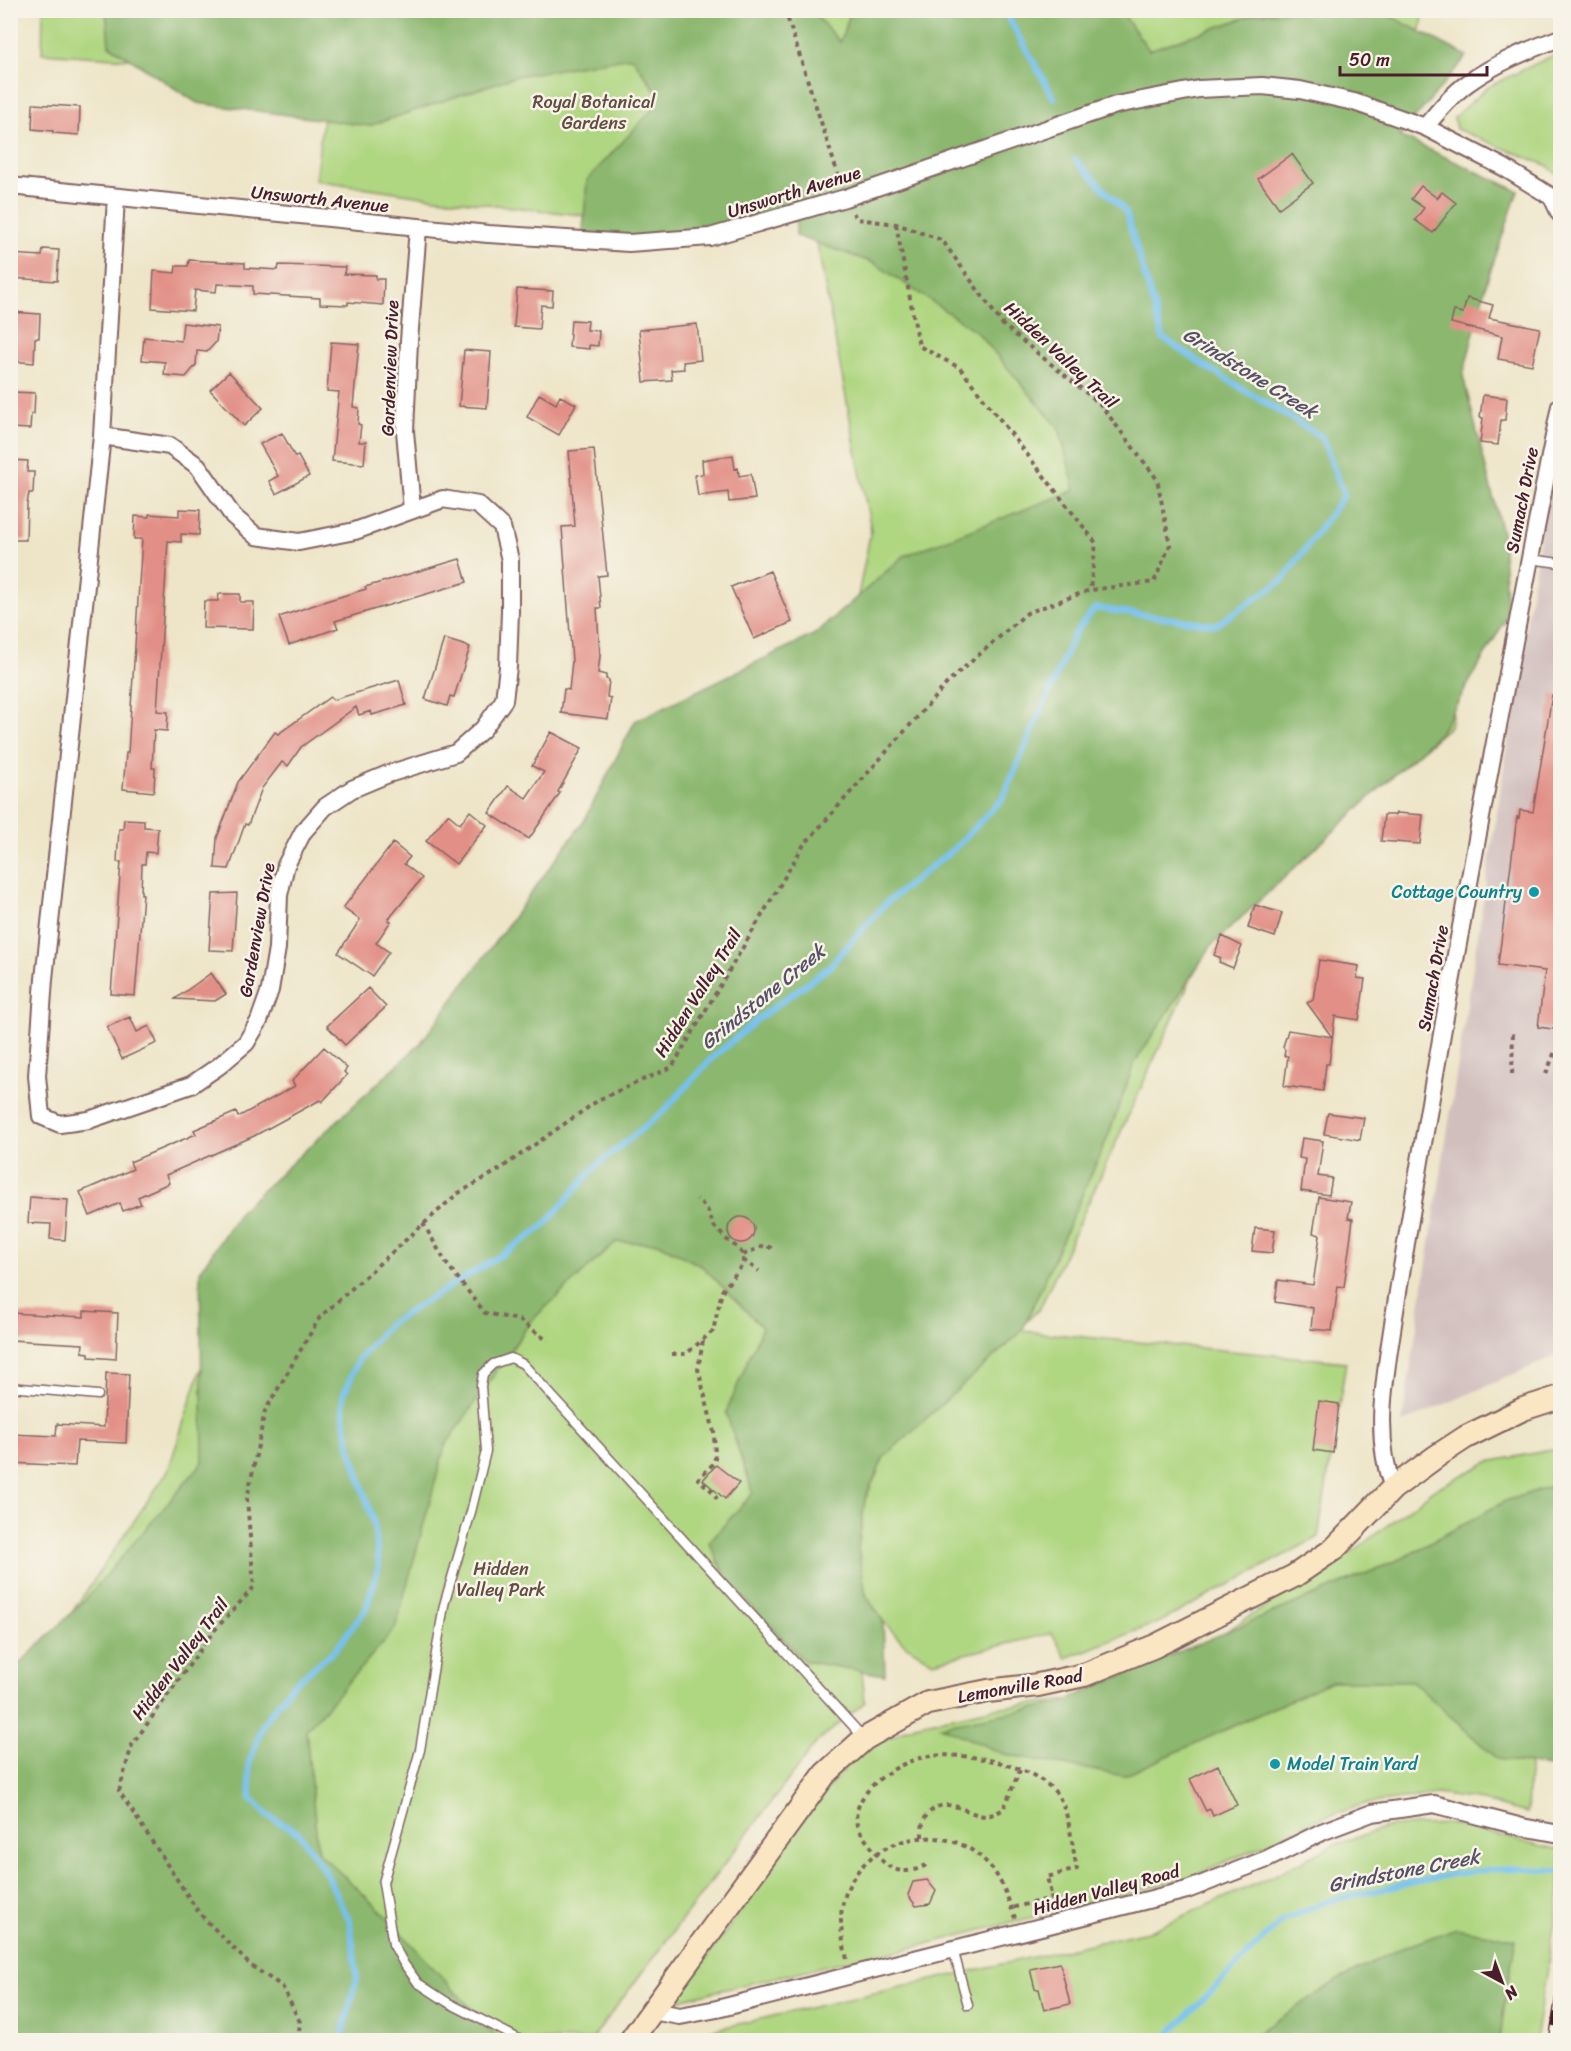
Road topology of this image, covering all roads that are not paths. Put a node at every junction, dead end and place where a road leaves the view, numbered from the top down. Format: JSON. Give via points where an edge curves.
{"nodes":[{"id":1,"x":1560,"y":38,"type":"edge"},
{"id":2,"x":1425,"y":127,"type":"junction"},
{"id":3,"x":10,"y":186,"type":"edge"},
{"id":4,"x":1556,"y":197,"type":"edge"},
{"id":5,"x":116,"y":198,"type":"junction"},
{"id":6,"x":1560,"y":214,"type":"edge"},
{"id":7,"x":418,"y":228,"type":"junction"},
{"id":8,"x":1560,"y":406,"type":"edge"},
{"id":9,"x":102,"y":436,"type":"junction"},
{"id":10,"x":412,"y":510,"type":"junction"},
{"id":11,"x":1529,"y":559,"type":"junction"},
{"id":12,"x":1560,"y":563,"type":"edge"},
{"id":13,"x":10,"y":1387,"type":"edge"},
{"id":14,"x":98,"y":1395,"type":"dead end"},
{"id":15,"x":1560,"y":1397,"type":"edge"},
{"id":16,"x":1393,"y":1488,"type":"junction"},
{"id":17,"x":864,"y":1738,"type":"junction"},
{"id":18,"x":1560,"y":1834,"type":"edge"},
{"id":19,"x":953,"y":1949,"type":"junction"},
{"id":20,"x":968,"y":2005,"type":"dead end"},
{"id":21,"x":652,"y":2011,"type":"junction"},
{"id":22,"x":521,"y":2040,"type":"edge"},
{"id":23,"x":630,"y":2040,"type":"edge"}],
"edges":[{"from":1,"to":2,"type":"street","via":[[1510,57],[1467,84]]},
{"from":2,"to":4,"type":"street","name":"Unsworth Avenue"},
{"from":2,"to":7,"type":"street","name":"Unsworth Avenue","via":[[1354,102],[1300,90],[1262,86],[1200,89],[1116,105],[845,198],[710,237],[629,243]]},
{"from":3,"to":5,"type":"street","name":"Unsworth Avenue"},
{"from":4,"to":6,"type":"street","name":"Unsworth Avenue"},
{"from":5,"to":7,"type":"street","name":"Unsworth Avenue"},
{"from":5,"to":9,"type":"street","name":"Gardenview Drive"},
{"from":7,"to":10,"type":"street","name":"Gardenview Drive","via":[[405,431]]},
{"from":8,"to":11,"type":"street","name":"Sumach Drive"},
{"from":9,"to":10,"type":"street","name":"Gardenview Drive","via":[[170,446],[198,466],[233,516],[256,536],[299,542],[355,531]]},
{"from":9,"to":10,"type":"street","name":"Gardenview Drive","via":[[37,1076],[41,1116],[60,1124],[89,1120],[191,1085],[246,1043],[270,990],[277,948],[279,895],[286,865],[303,832],[325,807],[352,789],[456,753],[483,729],[504,700],[510,560],[502,526],[478,505],[443,499]]},
{"from":11,"to":12,"type":"lane"},
{"from":11,"to":16,"type":"street","name":"Sumach Drive","via":[[1437,1064],[1381,1408],[1387,1471]]},
{"from":13,"to":14,"type":"lane"},
{"from":15,"to":16,"type":"street","name":"Lemonville Road","via":[[1523,1409],[1466,1437]]},
{"from":16,"to":17,"type":"street","name":"Lemonville Road","via":[[1334,1549],[1294,1576],[1155,1646],[1084,1675],[928,1703]]},
{"from":17,"to":21,"type":"street","name":"Lemonville Road","via":[[825,1774]]},
{"from":17,"to":22,"type":"lane","via":[[523,1364],[511,1358],[493,1364],[483,1374],[481,1386],[486,1451],[444,1605],[420,1750],[383,1883],[393,1944],[418,1983]]},
{"from":18,"to":19,"type":"street","name":"Hidden Valley Road","via":[[1434,1804],[1372,1813],[1187,1890]]},
{"from":19,"to":20,"type":"lane"},
{"from":19,"to":21,"type":"street","name":"Hidden Valley Road","via":[[680,2016]]},
{"from":21,"to":23,"type":"street","name":"Lemonville Road"}]}
